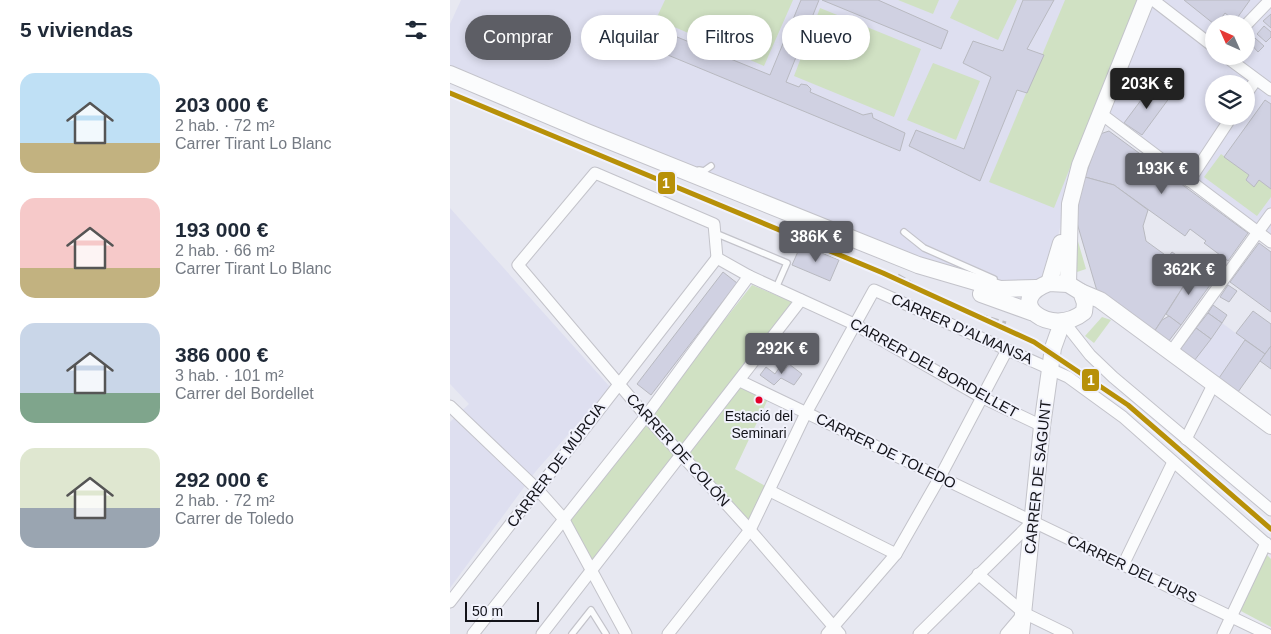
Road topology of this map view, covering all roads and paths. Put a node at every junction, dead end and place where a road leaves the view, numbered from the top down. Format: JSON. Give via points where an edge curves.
{"nodes":[{"id":1,"x":1146,"y":0,"type":"edge"},
{"id":2,"x":1153,"y":0,"type":"edge"},
{"id":3,"x":1270,"y":0,"type":"edge"},
{"id":4,"x":1255,"y":16,"type":"edge"},
{"id":5,"x":1205,"y":40,"type":"edge"},
{"id":6,"x":1237,"y":65,"type":"edge"},
{"id":7,"x":450,"y":74,"type":"edge"},
{"id":8,"x":1256,"y":80,"type":"joint"},
{"id":9,"x":1271,"y":90,"type":"edge"},
{"id":10,"x":1100,"y":113,"type":"junction"},
{"id":11,"x":1226,"y":125,"type":"edge"},
{"id":12,"x":658,"y":160,"type":"junction"},
{"id":13,"x":711,"y":166,"type":"dead end"},
{"id":14,"x":1189,"y":181,"type":"junction"},
{"id":15,"x":1271,"y":214,"type":"edge"},
{"id":16,"x":1068,"y":222,"type":"junction"},
{"id":17,"x":904,"y":232,"type":"dead end"},
{"id":18,"x":1258,"y":232,"type":"junction"},
{"id":19,"x":715,"y":233,"type":"junction"},
{"id":20,"x":1271,"y":242,"type":"edge"},
{"id":21,"x":717,"y":258,"type":"junction"},
{"id":22,"x":918,"y":265,"type":"junction"},
{"id":23,"x":749,"y":276,"type":"junction"},
{"id":24,"x":1043,"y":285,"type":"junction"},
{"id":25,"x":776,"y":288,"type":"junction"},
{"id":26,"x":1074,"y":288,"type":"junction"},
{"id":27,"x":965,"y":290,"type":"junction"},
{"id":28,"x":1016,"y":290,"type":"junction"},
{"id":29,"x":801,"y":300,"type":"junction"},
{"id":30,"x":1084,"y":312,"type":"junction"},
{"id":31,"x":1119,"y":314,"type":"junction"},
{"id":32,"x":854,"y":324,"type":"junction"},
{"id":33,"x":1065,"y":325,"type":"junction"},
{"id":34,"x":1045,"y":330,"type":"junction"},
{"id":35,"x":1007,"y":350,"type":"junction"},
{"id":36,"x":1170,"y":352,"type":"junction"},
{"id":37,"x":1050,"y":367,"type":"junction"},
{"id":38,"x":740,"y":381,"type":"junction"},
{"id":39,"x":618,"y":384,"type":"junction"},
{"id":40,"x":1214,"y":384,"type":"junction"},
{"id":41,"x":984,"y":398,"type":"junction"},
{"id":42,"x":450,"y":406,"type":"edge"},
{"id":43,"x":806,"y":413,"type":"junction"},
{"id":44,"x":646,"y":416,"type":"junction"},
{"id":45,"x":1042,"y":426,"type":"junction"},
{"id":46,"x":1271,"y":426,"type":"edge"},
{"id":47,"x":1186,"y":439,"type":"junction"},
{"id":48,"x":681,"y":455,"type":"junction"},
{"id":49,"x":1173,"y":462,"type":"junction"},
{"id":50,"x":940,"y":477,"type":"junction"},
{"id":51,"x":538,"y":490,"type":"junction"},
{"id":52,"x":770,"y":491,"type":"junction"},
{"id":53,"x":1271,"y":510,"type":"edge"},
{"id":54,"x":564,"y":518,"type":"junction"},
{"id":55,"x":1032,"y":522,"type":"junction"},
{"id":56,"x":750,"y":530,"type":"junction"},
{"id":57,"x":1269,"y":545,"type":"edge"},
{"id":58,"x":896,"y":554,"type":"junction"},
{"id":59,"x":1124,"y":563,"type":"junction"},
{"id":60,"x":593,"y":569,"type":"junction"},
{"id":61,"x":978,"y":574,"type":"junction"},
{"id":62,"x":450,"y":602,"type":"edge"},
{"id":63,"x":1024,"y":613,"type":"junction"},
{"id":64,"x":1231,"y":616,"type":"junction"},
{"id":65,"x":834,"y":632,"type":"edge"},
{"id":66,"x":473,"y":634,"type":"edge"},
{"id":67,"x":542,"y":634,"type":"edge"},
{"id":68,"x":572,"y":634,"type":"edge"},
{"id":69,"x":606,"y":634,"type":"edge"},
{"id":70,"x":626,"y":634,"type":"edge"},
{"id":71,"x":668,"y":634,"type":"edge"},
{"id":72,"x":919,"y":634,"type":"edge"},
{"id":73,"x":1006,"y":634,"type":"edge"},
{"id":74,"x":1021,"y":634,"type":"edge"},
{"id":75,"x":1067,"y":634,"type":"edge"},
{"id":76,"x":1222,"y":634,"type":"edge"},
{"id":77,"x":1268,"y":634,"type":"edge"}],
"edges":[{"from":1,"to":10,"type":"street"},
{"from":2,"to":5,"type":"street"},
{"from":3,"to":4,"type":"street"},
{"from":6,"to":8,"type":"street"},
{"from":7,"to":12,"type":"street"},
{"from":8,"to":9,"type":"street"},
{"from":10,"to":14,"type":"street"},
{"from":10,"to":16,"type":"street","via":[[1080,165]]},
{"from":11,"to":14,"type":"street"},
{"from":12,"to":13,"type":"lane","via":[[704,171]]},
{"from":12,"to":22,"type":"street"},
{"from":14,"to":18,"type":"street"},
{"from":15,"to":18,"type":"street"},
{"from":16,"to":24,"type":"street"},
{"from":16,"to":26,"type":"street"},
{"from":17,"to":28,"type":"lane","via":[[924,248]]},
{"from":18,"to":20,"type":"street"},
{"from":18,"to":36,"type":"street"},
{"from":19,"to":21,"type":"street"},
{"from":19,"to":25,"type":"lane","via":[[786,263]]},
{"from":19,"to":39,"type":"street","name":"CARRER DE COLÓN","via":[[714,224],[595,173],[518,264]]},
{"from":21,"to":23,"type":"street","name":"CARRER DEL BORDELLET"},
{"from":21,"to":39,"type":"street","name":"CARRER DE MÚRCIA"},
{"from":22,"to":27,"type":"street"},
{"from":22,"to":28,"type":"street","via":[[983,286]]},
{"from":23,"to":25,"type":"street","name":"CARRER DEL BORDELLET"},
{"from":23,"to":44,"type":"street"},
{"from":24,"to":26,"type":"street"},
{"from":24,"to":28,"type":"street"},
{"from":24,"to":34,"type":"street","via":[[1031,294],[1029,302]]},
{"from":25,"to":29,"type":"street","name":"CARRER DEL BORDELLET"},
{"from":26,"to":30,"type":"street","via":[[1085,303]]},
{"from":26,"to":31,"type":"street","via":[[1100,300]]},
{"from":27,"to":34,"type":"street"},
{"from":27,"to":34,"type":"street"},
{"from":29,"to":32,"type":"street","name":"CARRER DEL BORDELLET"},
{"from":29,"to":38,"type":"street"},
{"from":30,"to":31,"type":"street"},
{"from":30,"to":33,"type":"street"},
{"from":31,"to":36,"type":"street"},
{"from":32,"to":35,"type":"street","name":"CARRER D'ALMANSA","via":[[874,290]]},
{"from":32,"to":41,"type":"street","name":"CARRER DEL BORDELLET"},
{"from":32,"to":43,"type":"street"},
{"from":33,"to":34,"type":"street"},
{"from":33,"to":34,"type":"street","name":"CARRER DE SAGUNT"},
{"from":33,"to":47,"type":"street","via":[[1090,355]]},
{"from":34,"to":37,"type":"street","name":"CARRER DE SAGUNT"},
{"from":35,"to":37,"type":"street","name":"CARRER D'ALMANSA"},
{"from":35,"to":41,"type":"street"},
{"from":36,"to":40,"type":"street"},
{"from":37,"to":45,"type":"street","name":"CARRER DE SAGUNT"},
{"from":37,"to":49,"type":"street","name":"CARRER D'ALMANSA","via":[[1123,417]]},
{"from":38,"to":43,"type":"street","name":"CARRER DE TOLEDO"},
{"from":38,"to":48,"type":"street"},
{"from":39,"to":44,"type":"street","name":"CARRER DE COLÓN"},
{"from":39,"to":51,"type":"street","name":"CARRER DE MÚRCIA"},
{"from":40,"to":46,"type":"street"},
{"from":40,"to":47,"type":"street"},
{"from":41,"to":45,"type":"street","name":"CARRER DEL BORDELLET"},
{"from":41,"to":50,"type":"street"},
{"from":42,"to":51,"type":"street"},
{"from":43,"to":50,"type":"street","name":"CARRER DE TOLEDO"},
{"from":43,"to":52,"type":"street"},
{"from":44,"to":48,"type":"street","name":"CARRER DE COLÓN"},
{"from":44,"to":54,"type":"street"},
{"from":45,"to":55,"type":"street","name":"CARRER DE SAGUNT"},
{"from":47,"to":53,"type":"street"},
{"from":48,"to":56,"type":"street","name":"CARRER DE COLÓN"},
{"from":48,"to":60,"type":"street"},
{"from":49,"to":57,"type":"street","name":"CARRER D'ALMANSA"},
{"from":49,"to":59,"type":"street"},
{"from":50,"to":55,"type":"street","name":"CARRER DE TOLEDO"},
{"from":50,"to":58,"type":"street"},
{"from":51,"to":54,"type":"street"},
{"from":51,"to":62,"type":"street","name":"CARRER DE MÚRCIA"},
{"from":52,"to":56,"type":"street"},
{"from":52,"to":58,"type":"street"},
{"from":54,"to":60,"type":"street"},
{"from":54,"to":66,"type":"street"},
{"from":55,"to":59,"type":"street","name":"CARRER DEL FURS"},
{"from":55,"to":61,"type":"street"},
{"from":55,"to":63,"type":"street","name":"CARRER DE SAGUNT"},
{"from":56,"to":65,"type":"street","name":"CARRER DE COLÓN"},
{"from":56,"to":71,"type":"street"},
{"from":57,"to":64,"type":"street"},
{"from":58,"to":65,"type":"street"},
{"from":59,"to":64,"type":"street","name":"CARRER DEL FURS"},
{"from":60,"to":67,"type":"street"},
{"from":60,"to":70,"type":"street"},
{"from":61,"to":63,"type":"street"},
{"from":61,"to":72,"type":"street"},
{"from":63,"to":73,"type":"street"},
{"from":63,"to":74,"type":"street","name":"CARRER DE SAGUNT"},
{"from":63,"to":75,"type":"street"},
{"from":64,"to":76,"type":"street"},
{"from":64,"to":77,"type":"street","name":"CARRER DEL FURS"},
{"from":68,"to":69,"type":"lane","via":[[592,610]]}]}
